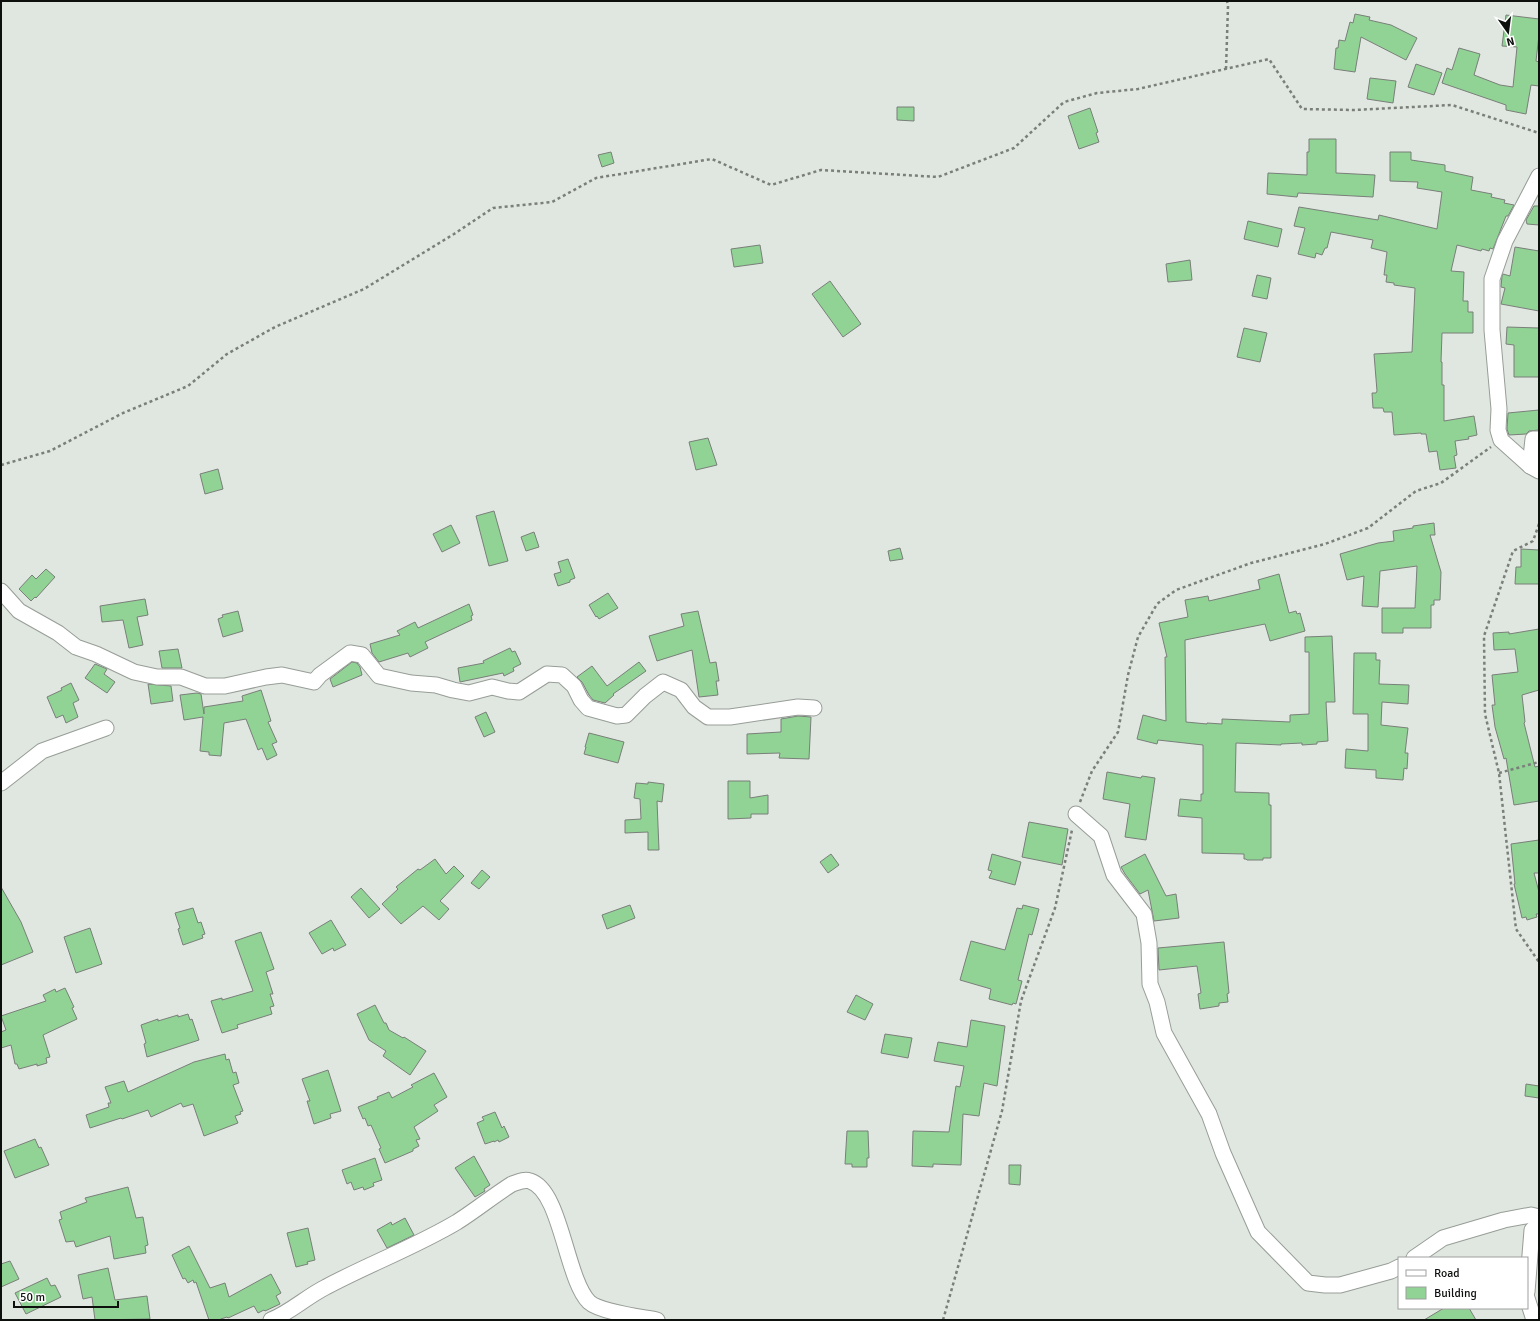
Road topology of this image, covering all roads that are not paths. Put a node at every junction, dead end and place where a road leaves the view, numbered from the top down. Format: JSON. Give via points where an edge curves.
{"nodes":[{"id":1,"x":1539,"y":176,"type":"edge"},
{"id":2,"x":1539,"y":439,"type":"edge"},
{"id":3,"x":1534,"y":469,"type":"edge"},
{"id":4,"x":1,"y":591,"type":"edge"},
{"id":5,"x":814,"y":708,"type":"dead end"},
{"id":6,"x":106,"y":728,"type":"dead end"},
{"id":7,"x":1,"y":783,"type":"edge"},
{"id":8,"x":1076,"y":814,"type":"road end"},
{"id":9,"x":1539,"y":1217,"type":"edge"},
{"id":10,"x":1539,"y":1223,"type":"edge"},
{"id":11,"x":1415,"y":1257,"type":"edge"},
{"id":12,"x":1398,"y":1267,"type":"edge"},
{"id":13,"x":1528,"y":1280,"type":"edge"},
{"id":14,"x":1528,"y":1301,"type":"edge"},
{"id":15,"x":271,"y":1320,"type":"edge"},
{"id":16,"x":657,"y":1320,"type":"edge"},
{"id":17,"x":1534,"y":1320,"type":"edge"}],
"edges":[{"from":1,"to":3,"type":"street","via":[[1505,241],[1492,279],[1492,330],[1499,409],[1498,430],[1501,440]]},
{"from":2,"to":3,"type":"street","via":[[1533,439]]},
{"from":4,"to":5,"type":"street","via":[[19,611],[58,633],[76,647],[134,672],[157,677],[181,677],[205,686],[225,686],[282,676],[314,682],[320,674],[350,653],[362,655],[379,676],[436,684],[469,693],[492,687],[519,692],[547,674],[562,675],[574,686],[588,708],[618,716],[626,715],[663,682],[681,690],[694,707],[708,717],[798,707]]},
{"from":6,"to":7,"type":"street","via":[[42,751]]},
{"from":8,"to":12,"type":"street","via":[[1101,836],[1114,875],[1144,914],[1149,943],[1150,984],[1164,1033],[1209,1114],[1223,1153],[1258,1232],[1308,1283],[1340,1285]]},
{"from":9,"to":11,"type":"street","via":[[1531,1215],[1504,1220],[1443,1238]]},
{"from":10,"to":13,"type":"street","via":[[1532,1230]]},
{"from":14,"to":17,"type":"street"},
{"from":15,"to":16,"type":"street","via":[[284,1315],[318,1291],[457,1222],[512,1184],[522,1181],[536,1184],[545,1193],[581,1289],[589,1302],[599,1308]]}]}
